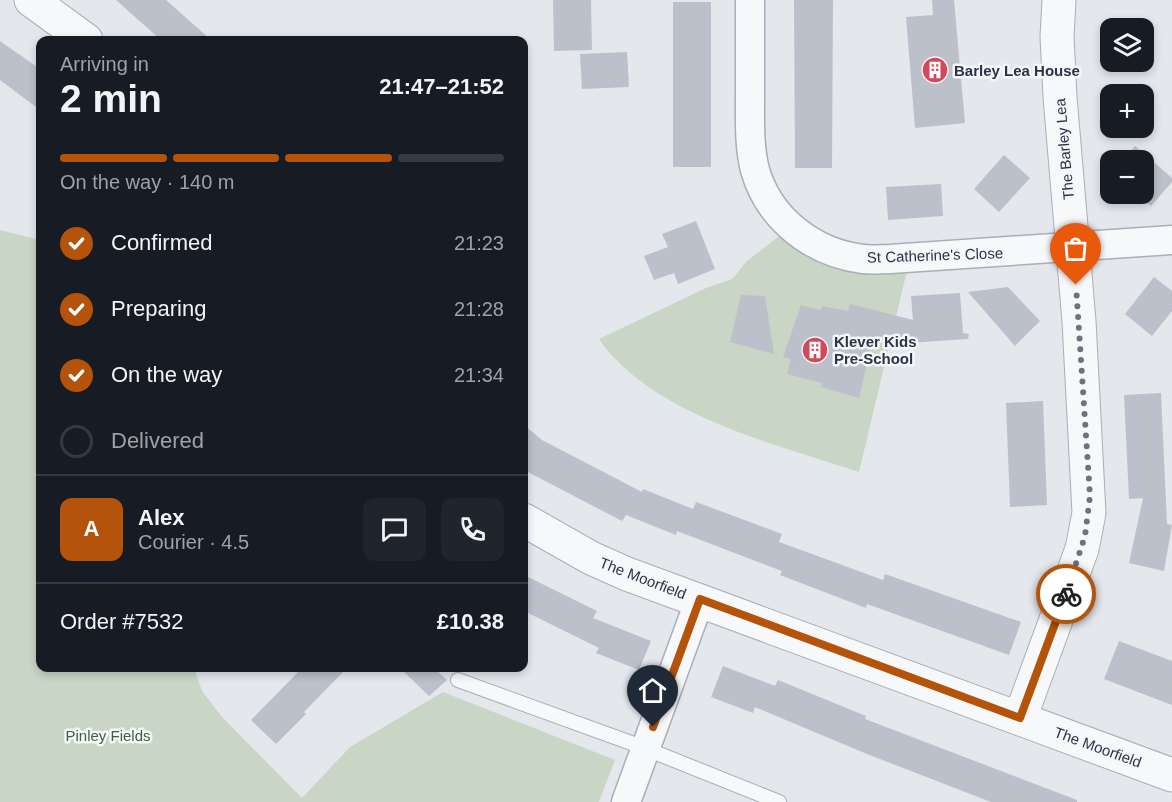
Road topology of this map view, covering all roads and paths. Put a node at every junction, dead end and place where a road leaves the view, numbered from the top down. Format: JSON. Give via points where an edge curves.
{"nodes":[{"id":1,"x":31,"y":0,"type":"edge"},
{"id":2,"x":750,"y":0,"type":"edge"},
{"id":3,"x":1059,"y":0,"type":"edge"},
{"id":4,"x":80,"y":36,"type":"edge"},
{"id":5,"x":1172,"y":240,"type":"edge"},
{"id":6,"x":1072,"y":248,"type":"junction"},
{"id":7,"x":528,"y":522,"type":"edge"},
{"id":8,"x":700,"y":599,"type":"junction"},
{"id":9,"x":458,"y":680,"type":"dead end"},
{"id":10,"x":1020,"y":718,"type":"junction"},
{"id":11,"x":646,"y":749,"type":"junction"},
{"id":12,"x":1172,"y":775,"type":"edge"},
{"id":13,"x":626,"y":802,"type":"edge"},
{"id":14,"x":779,"y":802,"type":"edge"}],
"edges":[{"from":1,"to":4,"type":"street"},
{"from":2,"to":6,"type":"street","name":"St Catherine's Close","via":[[750,136],[755,170],[765,197],[784,222],[806,239],[862,259]]},
{"from":3,"to":6,"type":"street","name":"The Barley Lea","via":[[1060,97]]},
{"from":5,"to":6,"type":"street","name":"St Catherine's Close"},
{"from":6,"to":10,"type":"street","name":"The Barley Lea","via":[[1089,513],[1082,549]]},
{"from":7,"to":8,"type":"street","name":"The Moorfield","via":[[591,558]]},
{"from":8,"to":10,"type":"street","name":"The Moorfield"},
{"from":8,"to":11,"type":"street"},
{"from":9,"to":11,"type":"lane"},
{"from":10,"to":12,"type":"street","name":"The Moorfield"},
{"from":11,"to":13,"type":"street"},
{"from":11,"to":14,"type":"lane"}]}
